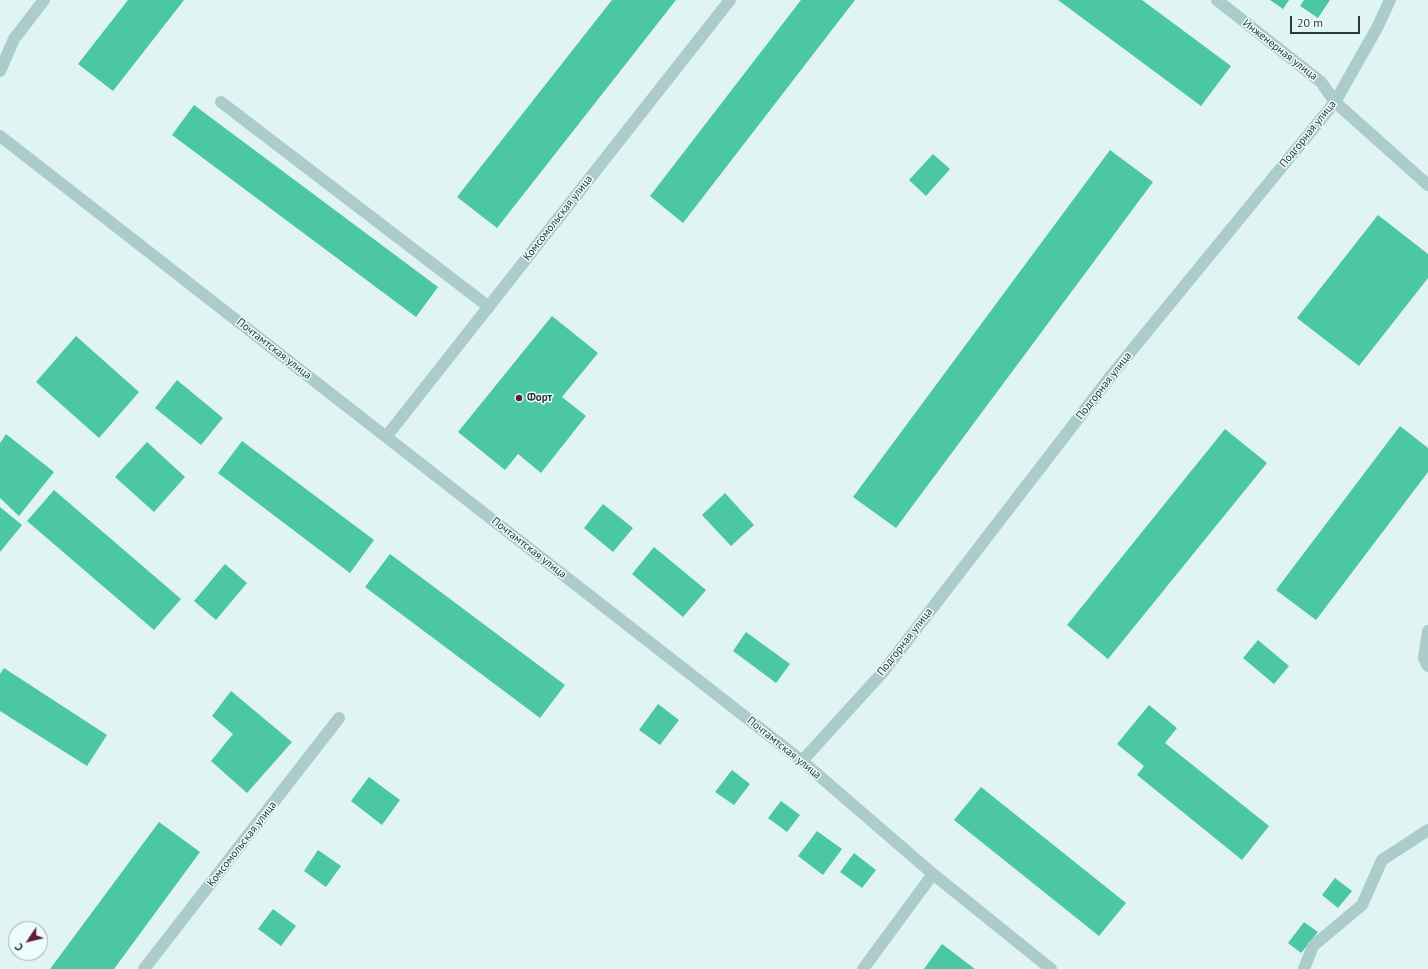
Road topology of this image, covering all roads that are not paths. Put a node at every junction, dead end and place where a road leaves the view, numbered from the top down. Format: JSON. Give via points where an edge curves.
{"nodes":[{"id":1,"x":44,"y":0,"type":"edge"},
{"id":2,"x":730,"y":0,"type":"edge"},
{"id":3,"x":1218,"y":0,"type":"edge"},
{"id":4,"x":1390,"y":0,"type":"edge"},
{"id":5,"x":0,"y":70,"type":"edge"},
{"id":6,"x":221,"y":102,"type":"dead end"},
{"id":7,"x":1335,"y":102,"type":"junction"},
{"id":8,"x":0,"y":136,"type":"edge"},
{"id":9,"x":1428,"y":185,"type":"edge"},
{"id":10,"x":489,"y":307,"type":"junction"},
{"id":11,"x":386,"y":437,"type":"junction"},
{"id":12,"x":1428,"y":631,"type":"edge"},
{"id":13,"x":1428,"y":666,"type":"edge"},
{"id":14,"x":339,"y":718,"type":"dead end"},
{"id":15,"x":802,"y":761,"type":"junction"},
{"id":16,"x":1428,"y":830,"type":"edge"},
{"id":17,"x":933,"y":874,"type":"junction"},
{"id":18,"x":144,"y":969,"type":"edge"},
{"id":19,"x":863,"y":969,"type":"edge"},
{"id":20,"x":1051,"y":969,"type":"edge"},
{"id":21,"x":1304,"y":969,"type":"edge"}],
"edges":[{"from":1,"to":5,"type":"street","via":[[14,39]]},
{"from":2,"to":10,"type":"street","name":"Комсомольская улица"},
{"from":3,"to":7,"type":"street","name":"Инженерная улица","via":[[1321,82]]},
{"from":4,"to":7,"type":"street","name":"Подгорная улица"},
{"from":6,"to":10,"type":"street"},
{"from":7,"to":9,"type":"street","name":"Инженерная улица"},
{"from":7,"to":15,"type":"street","name":"Подгорная улица","via":[[1114,372],[883,672]]},
{"from":8,"to":11,"type":"street","name":"Почтамтская улица"},
{"from":10,"to":11,"type":"street","name":"Комсомольская улица"},
{"from":11,"to":15,"type":"street","name":"Почтамтская улица"},
{"from":12,"to":13,"type":"street","via":[[1424,658]]},
{"from":14,"to":18,"type":"street","name":"Комсомольская улица"},
{"from":15,"to":17,"type":"street","name":"Почтамтская улица"},
{"from":16,"to":21,"type":"street","via":[[1382,860],[1362,905],[1313,946]]},
{"from":17,"to":19,"type":"street"},
{"from":17,"to":20,"type":"street","name":"Почтамтская улица"}]}
